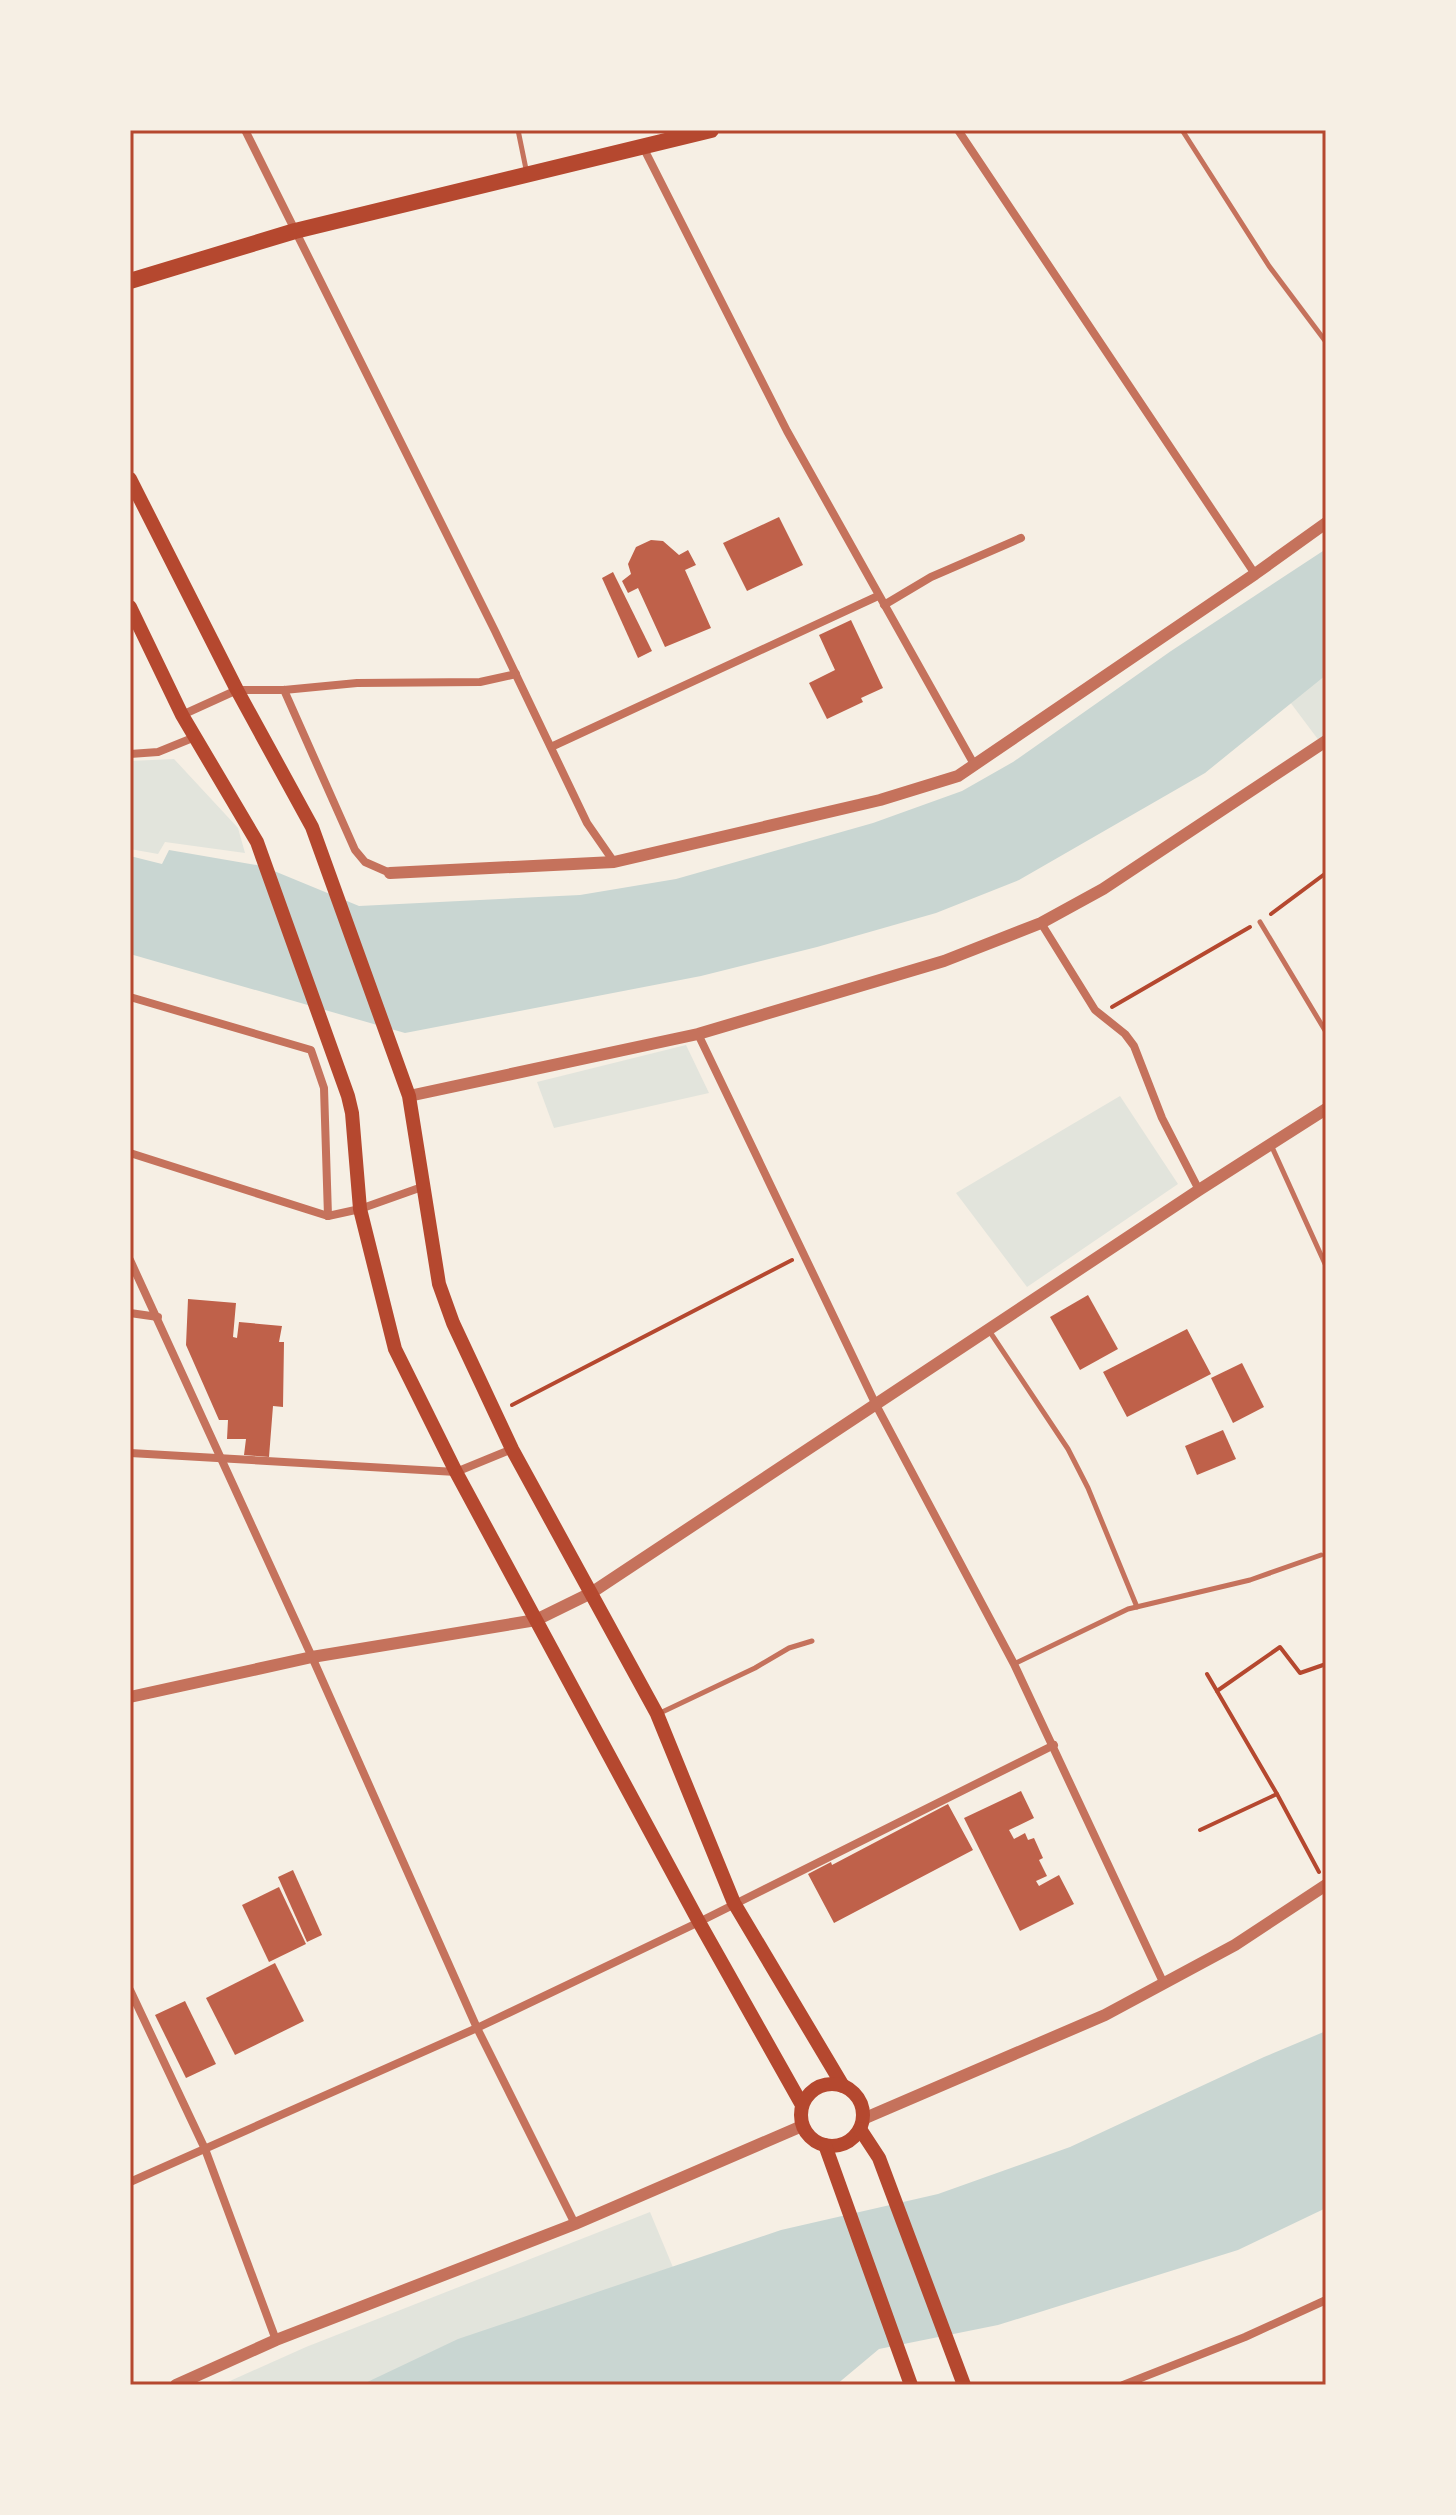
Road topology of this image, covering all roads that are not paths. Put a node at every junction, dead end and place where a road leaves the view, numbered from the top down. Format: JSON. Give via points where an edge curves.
{"nodes":[{"id":1,"x":245,"y":130,"type":"edge"},
{"id":2,"x":518,"y":130,"type":"edge"},
{"id":3,"x":711,"y":130,"type":"edge"},
{"id":4,"x":958,"y":130,"type":"edge"},
{"id":5,"x":1182,"y":130,"type":"edge"},
{"id":6,"x":642,"y":147,"type":"junction"},
{"id":7,"x":527,"y":175,"type":"junction"},
{"id":8,"x":295,"y":231,"type":"junction"},
{"id":9,"x":130,"y":281,"type":"edge"},
{"id":10,"x":1326,"y":342,"type":"edge"},
{"id":11,"x":130,"y":479,"type":"edge"},
{"id":12,"x":1326,"y":523,"type":"edge"},
{"id":13,"x":1021,"y":538,"type":"dead end"},
{"id":14,"x":1255,"y":574,"type":"junction"},
{"id":15,"x":878,"y":596,"type":"junction"},
{"id":16,"x":884,"y":605,"type":"junction"},
{"id":17,"x":130,"y":607,"type":"edge"},
{"id":18,"x":516,"y":674,"type":"junction"},
{"id":19,"x":237,"y":690,"type":"junction"},
{"id":20,"x":284,"y":690,"type":"junction"},
{"id":21,"x":182,"y":715,"type":"junction"},
{"id":22,"x":195,"y":737,"type":"junction"},
{"id":23,"x":1326,"y":741,"type":"edge"},
{"id":24,"x":551,"y":747,"type":"junction"},
{"id":25,"x":130,"y":754,"type":"edge"},
{"id":26,"x":975,"y":766,"type":"junction"},
{"id":27,"x":614,"y":862,"type":"junction"},
{"id":28,"x":390,"y":873,"type":"joint"},
{"id":29,"x":1260,"y":922,"type":"road end"},
{"id":30,"x":1041,"y":923,"type":"junction"},
{"id":31,"x":130,"y":997,"type":"edge"},
{"id":32,"x":1326,"y":1032,"type":"edge"},
{"id":33,"x":698,"y":1034,"type":"junction"},
{"id":34,"x":409,"y":1096,"type":"junction"},
{"id":35,"x":1326,"y":1109,"type":"edge"},
{"id":36,"x":1272,"y":1145,"type":"junction"},
{"id":37,"x":130,"y":1153,"type":"edge"},
{"id":38,"x":422,"y":1187,"type":"junction"},
{"id":39,"x":1199,"y":1190,"type":"junction"},
{"id":40,"x":360,"y":1209,"type":"junction"},
{"id":41,"x":328,"y":1216,"type":"junction"},
{"id":42,"x":130,"y":1260,"type":"edge"},
{"id":43,"x":1326,"y":1266,"type":"edge"},
{"id":44,"x":130,"y":1313,"type":"edge"},
{"id":45,"x":158,"y":1317,"type":"junction"},
{"id":46,"x":990,"y":1331,"type":"junction"},
{"id":47,"x":876,"y":1405,"type":"junction"},
{"id":48,"x":512,"y":1449,"type":"junction"},
{"id":49,"x":130,"y":1453,"type":"edge"},
{"id":50,"x":220,"y":1459,"type":"junction"},
{"id":51,"x":456,"y":1472,"type":"junction"},
{"id":52,"x":1321,"y":1555,"type":"dead end"},
{"id":53,"x":591,"y":1593,"type":"junction"},
{"id":54,"x":1137,"y":1607,"type":"junction"},
{"id":55,"x":536,"y":1620,"type":"junction"},
{"id":56,"x":812,"y":1641,"type":"dead end"},
{"id":57,"x":312,"y":1657,"type":"junction"},
{"id":58,"x":1014,"y":1664,"type":"junction"},
{"id":59,"x":130,"y":1697,"type":"edge"},
{"id":60,"x":657,"y":1714,"type":"junction"},
{"id":61,"x":1054,"y":1745,"type":"junction"},
{"id":62,"x":1326,"y":1885,"type":"edge"},
{"id":63,"x":734,"y":1903,"type":"junction"},
{"id":64,"x":699,"y":1922,"type":"junction"},
{"id":65,"x":1164,"y":1984,"type":"junction"},
{"id":66,"x":130,"y":1990,"type":"edge"},
{"id":67,"x":477,"y":2028,"type":"junction"},
{"id":68,"x":843,"y":2086,"type":"junction"},
{"id":69,"x":802,"y":2105,"type":"junction"},
{"id":70,"x":861,"y":2124,"type":"junction"},
{"id":71,"x":802,"y":2126,"type":"junction"},
{"id":72,"x":825,"y":2145,"type":"junction"},
{"id":73,"x":205,"y":2149,"type":"junction"},
{"id":74,"x":130,"y":2182,"type":"edge"},
{"id":75,"x":575,"y":2224,"type":"junction"},
{"id":76,"x":1326,"y":2300,"type":"edge"},
{"id":77,"x":276,"y":2340,"type":"junction"},
{"id":78,"x":906,"y":2384,"type":"edge"},
{"id":79,"x":176,"y":2385,"type":"edge"},
{"id":80,"x":964,"y":2385,"type":"edge"},
{"id":81,"x":1123,"y":2385,"type":"edge"}],
"edges":[{"from":1,"to":8,"type":"street"},
{"from":2,"to":7,"type":"lane"},
{"from":3,"to":6,"type":"main road"},
{"from":4,"to":14,"type":"street"},
{"from":5,"to":10,"type":"lane","via":[[1269,266]]},
{"from":6,"to":7,"type":"main road"},
{"from":6,"to":15,"type":"street"},
{"from":7,"to":8,"type":"main road"},
{"from":8,"to":9,"type":"main road"},
{"from":8,"to":18,"type":"street"},
{"from":11,"to":19,"type":"main road"},
{"from":12,"to":14,"type":"street"},
{"from":13,"to":16,"type":"street","via":[[931,577]]},
{"from":14,"to":26,"type":"street"},
{"from":15,"to":16,"type":"street"},
{"from":15,"to":24,"type":"street"},
{"from":16,"to":26,"type":"street"},
{"from":17,"to":21,"type":"main road"},
{"from":18,"to":20,"type":"street","via":[[480,682],[357,683]]},
{"from":18,"to":24,"type":"street"},
{"from":19,"to":20,"type":"street"},
{"from":19,"to":21,"type":"street"},
{"from":19,"to":34,"type":"main road","via":[[312,827]]},
{"from":20,"to":28,"type":"street","via":[[355,850],[365,862]]},
{"from":21,"to":22,"type":"main road"},
{"from":22,"to":25,"type":"street","via":[[158,752]]},
{"from":22,"to":40,"type":"main road","via":[[257,842],[348,1096]]},
{"from":23,"to":30,"type":"street","via":[[1103,889]]},
{"from":24,"to":27,"type":"street","via":[[587,823]]},
{"from":26,"to":27,"type":"street","via":[[880,800]]},
{"from":27,"to":28,"type":"street"},
{"from":29,"to":32,"type":"lane"},
{"from":30,"to":33,"type":"street","via":[[944,961]]},
{"from":30,"to":39,"type":"street","via":[[1083,993],[1134,1046],[1162,1118]]},
{"from":31,"to":41,"type":"street","via":[[311,1050],[324,1088]]},
{"from":33,"to":34,"type":"street"},
{"from":33,"to":47,"type":"street"},
{"from":34,"to":38,"type":"main road"},
{"from":35,"to":36,"type":"street"},
{"from":36,"to":39,"type":"street"},
{"from":36,"to":43,"type":"lane"},
{"from":37,"to":41,"type":"street"},
{"from":38,"to":40,"type":"street"},
{"from":38,"to":48,"type":"main road","via":[[439,1284]]},
{"from":39,"to":46,"type":"street"},
{"from":40,"to":41,"type":"street"},
{"from":40,"to":51,"type":"main road","via":[[395,1349]]},
{"from":42,"to":45,"type":"street"},
{"from":44,"to":45,"type":"street"},
{"from":45,"to":50,"type":"street"},
{"from":46,"to":47,"type":"street"},
{"from":46,"to":54,"type":"lane","via":[[1068,1449]]},
{"from":47,"to":53,"type":"street"},
{"from":47,"to":58,"type":"street"},
{"from":48,"to":51,"type":"street"},
{"from":48,"to":53,"type":"main road"},
{"from":49,"to":50,"type":"street"},
{"from":50,"to":51,"type":"street"},
{"from":50,"to":57,"type":"street"},
{"from":51,"to":55,"type":"main road"},
{"from":52,"to":54,"type":"lane","via":[[1250,1580]]},
{"from":53,"to":55,"type":"street"},
{"from":53,"to":60,"type":"main road"},
{"from":54,"to":58,"type":"lane"},
{"from":55,"to":57,"type":"street"},
{"from":55,"to":64,"type":"main road"},
{"from":56,"to":60,"type":"lane"},
{"from":57,"to":59,"type":"street"},
{"from":57,"to":67,"type":"street"},
{"from":58,"to":61,"type":"street"},
{"from":60,"to":63,"type":"main road"},
{"from":61,"to":63,"type":"street"},
{"from":61,"to":65,"type":"street"},
{"from":62,"to":65,"type":"street"},
{"from":63,"to":64,"type":"street"},
{"from":63,"to":68,"type":"main road"},
{"from":64,"to":67,"type":"street"},
{"from":64,"to":69,"type":"main road"},
{"from":65,"to":70,"type":"street"},
{"from":66,"to":73,"type":"street"},
{"from":67,"to":73,"type":"street"},
{"from":67,"to":75,"type":"street"},
{"from":68,"to":69,"type":"main road","via":[[814,2089]]},
{"from":68,"to":70,"type":"main road","via":[[859,2099]]},
{"from":69,"to":71,"type":"main road"},
{"from":70,"to":72,"type":"main road","via":[[845,2143]]},
{"from":70,"to":80,"type":"main road","via":[[879,2158]]},
{"from":71,"to":72,"type":"main road"},
{"from":71,"to":75,"type":"street"},
{"from":72,"to":78,"type":"main road"},
{"from":73,"to":74,"type":"street"},
{"from":73,"to":77,"type":"street"},
{"from":75,"to":77,"type":"street"},
{"from":76,"to":81,"type":"street"},
{"from":77,"to":79,"type":"street"}]}
